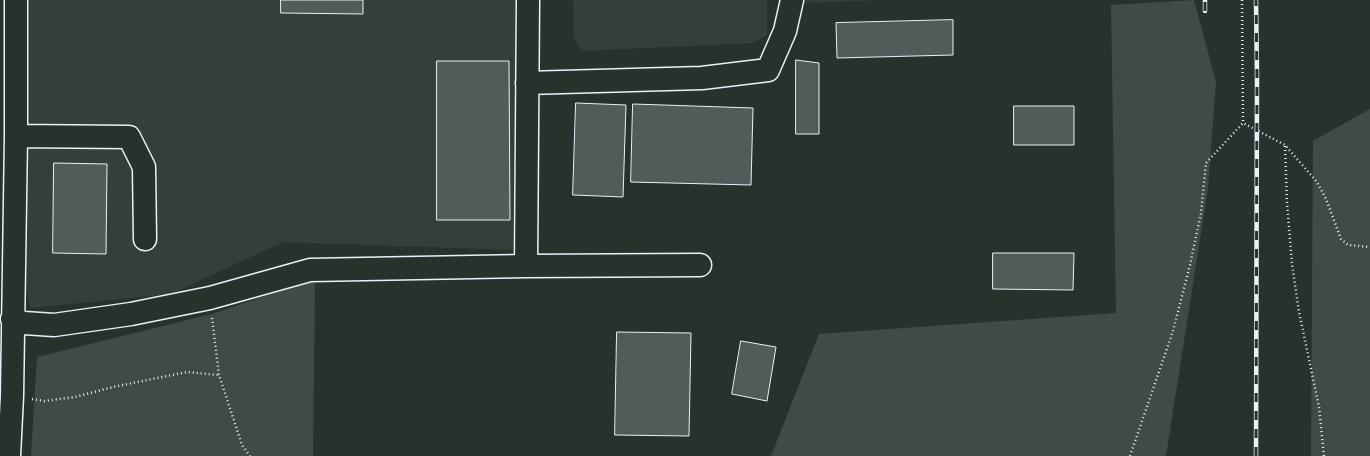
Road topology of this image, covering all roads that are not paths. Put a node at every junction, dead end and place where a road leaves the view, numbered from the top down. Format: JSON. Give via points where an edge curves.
{"nodes":[{"id":1,"x":16,"y":0,"type":"edge"},
{"id":2,"x":528,"y":0,"type":"edge"},
{"id":3,"x":792,"y":0,"type":"edge"},
{"id":4,"x":527,"y":83,"type":"junction"},
{"id":5,"x":16,"y":136,"type":"junction"},
{"id":6,"x":145,"y":239,"type":"dead end"},
{"id":7,"x":700,"y":265,"type":"dead end"},
{"id":8,"x":526,"y":266,"type":"junction"},
{"id":9,"x":12,"y":319,"type":"junction"},
{"id":10,"x":9,"y":456,"type":"edge"}],
"edges":[{"from":1,"to":5,"type":"street"},
{"from":2,"to":4,"type":"street"},
{"from":3,"to":4,"type":"street","via":[[785,31],[768,70],[702,78]]},
{"from":4,"to":8,"type":"street"},
{"from":5,"to":6,"type":"street","via":[[129,137],[144,167]]},
{"from":5,"to":9,"type":"street"},
{"from":7,"to":8,"type":"street"},
{"from":8,"to":9,"type":"street","via":[[310,270],[210,298],[131,314],[54,325],[24,323]]},
{"from":9,"to":10,"type":"street"}]}
